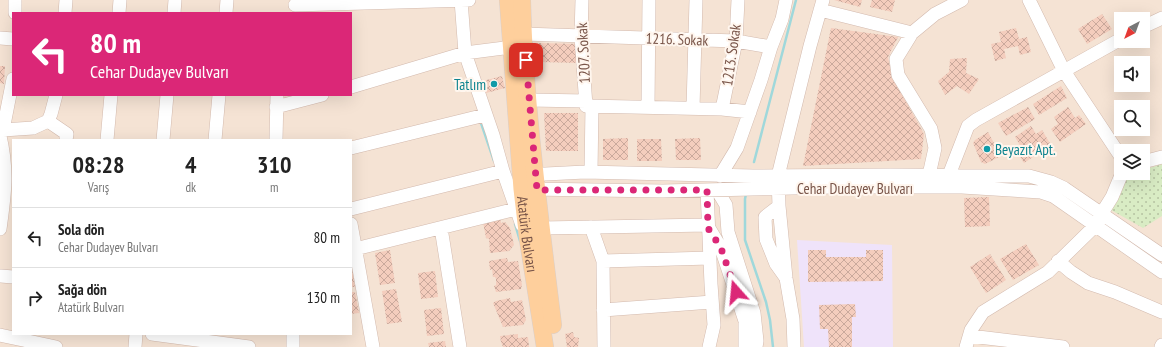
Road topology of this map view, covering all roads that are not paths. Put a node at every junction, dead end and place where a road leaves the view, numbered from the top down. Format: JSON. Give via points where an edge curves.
{"nodes":[{"id":1,"x":15,"y":0,"type":"edge"},
{"id":2,"x":66,"y":0,"type":"edge"},
{"id":3,"x":120,"y":0,"type":"edge"},
{"id":4,"x":175,"y":0,"type":"edge"},
{"id":5,"x":227,"y":0,"type":"edge"},
{"id":6,"x":463,"y":0,"type":"edge"},
{"id":7,"x":508,"y":0,"type":"edge"},
{"id":8,"x":522,"y":0,"type":"edge"},
{"id":9,"x":582,"y":0,"type":"edge"},
{"id":10,"x":649,"y":0,"type":"edge"},
{"id":11,"x":696,"y":0,"type":"edge"},
{"id":12,"x":738,"y":0,"type":"edge"},
{"id":13,"x":786,"y":0,"type":"edge"},
{"id":14,"x":962,"y":0,"type":"edge"},
{"id":15,"x":1029,"y":0,"type":"edge"},
{"id":16,"x":822,"y":5,"type":"edge"},
{"id":17,"x":294,"y":6,"type":"edge"},
{"id":18,"x":14,"y":12,"type":"edge"},
{"id":19,"x":65,"y":12,"type":"edge"},
{"id":20,"x":119,"y":12,"type":"edge"},
{"id":21,"x":174,"y":12,"type":"edge"},
{"id":22,"x":226,"y":12,"type":"edge"},
{"id":23,"x":1162,"y":18,"type":"edge"},
{"id":24,"x":1150,"y":24,"type":"edge"},
{"id":25,"x":912,"y":33,"type":"junction"},
{"id":26,"x":523,"y":34,"type":"junction"},
{"id":27,"x":581,"y":36,"type":"junction"},
{"id":28,"x":0,"y":38,"type":"edge"},
{"id":29,"x":648,"y":38,"type":"junction"},
{"id":30,"x":12,"y":39,"type":"edge"},
{"id":31,"x":696,"y":39,"type":"junction"},
{"id":32,"x":736,"y":41,"type":"junction"},
{"id":33,"x":1114,"y":43,"type":"edge"},
{"id":34,"x":512,"y":47,"type":"junction"},
{"id":35,"x":771,"y":47,"type":"junction"},
{"id":36,"x":465,"y":53,"type":"junction"},
{"id":37,"x":1064,"y":71,"type":"junction"},
{"id":38,"x":8,"y":86,"type":"edge"},
{"id":39,"x":352,"y":87,"type":"edge"},
{"id":40,"x":56,"y":96,"type":"edge"},
{"id":41,"x":111,"y":96,"type":"edge"},
{"id":42,"x":167,"y":96,"type":"edge"},
{"id":43,"x":219,"y":96,"type":"edge"},
{"id":44,"x":314,"y":96,"type":"edge"},
{"id":45,"x":529,"y":100,"type":"junction"},
{"id":46,"x":276,"y":101,"type":"edge"},
{"id":47,"x":588,"y":105,"type":"junction"},
{"id":48,"x":648,"y":107,"type":"junction"},
{"id":49,"x":693,"y":108,"type":"junction"},
{"id":50,"x":722,"y":109,"type":"junction"},
{"id":51,"x":750,"y":112,"type":"junction"},
{"id":52,"x":485,"y":115,"type":"junction"},
{"id":53,"x":48,"y":122,"type":"junction"},
{"id":54,"x":1,"y":134,"type":"edge"},
{"id":55,"x":66,"y":139,"type":"edge"},
{"id":56,"x":107,"y":139,"type":"edge"},
{"id":57,"x":163,"y":139,"type":"edge"},
{"id":58,"x":215,"y":139,"type":"edge"},
{"id":59,"x":276,"y":139,"type":"edge"},
{"id":60,"x":1114,"y":146,"type":"edge"},
{"id":61,"x":352,"y":148,"type":"edge"},
{"id":62,"x":1162,"y":157,"type":"edge"},
{"id":63,"x":1150,"y":160,"type":"edge"},
{"id":64,"x":6,"y":161,"type":"edge"},
{"id":65,"x":503,"y":171,"type":"junction"},
{"id":66,"x":591,"y":172,"type":"junction"},
{"id":67,"x":929,"y":175,"type":"junction"},
{"id":68,"x":949,"y":175,"type":"junction"},
{"id":69,"x":720,"y":176,"type":"junction"},
{"id":70,"x":1119,"y":180,"type":"edge"},
{"id":71,"x":529,"y":182,"type":"junction"},
{"id":72,"x":778,"y":182,"type":"junction"},
{"id":73,"x":712,"y":190,"type":"junction"},
{"id":74,"x":352,"y":209,"type":"edge"},
{"id":75,"x":516,"y":209,"type":"junction"},
{"id":76,"x":1102,"y":213,"type":"junction"},
{"id":77,"x":1096,"y":225,"type":"junction"},
{"id":78,"x":708,"y":226,"type":"junction"},
{"id":79,"x":591,"y":227,"type":"junction"},
{"id":80,"x":441,"y":228,"type":"junction"},
{"id":81,"x":542,"y":228,"type":"junction"},
{"id":82,"x":0,"y":229,"type":"edge"},
{"id":83,"x":352,"y":236,"type":"edge"},
{"id":84,"x":528,"y":240,"type":"junction"},
{"id":85,"x":353,"y":249,"type":"edge"},
{"id":86,"x":1162,"y":254,"type":"edge"},
{"id":87,"x":710,"y":258,"type":"junction"},
{"id":88,"x":603,"y":261,"type":"junction"},
{"id":89,"x":1058,"y":261,"type":"junction"},
{"id":90,"x":1162,"y":272,"type":"edge"},
{"id":91,"x":712,"y":302,"type":"junction"},
{"id":92,"x":604,"y":310,"type":"junction"},
{"id":93,"x":1162,"y":312,"type":"edge"},
{"id":94,"x":0,"y":335,"type":"edge"},
{"id":95,"x":136,"y":335,"type":"edge"},
{"id":96,"x":156,"y":335,"type":"edge"},
{"id":97,"x":293,"y":335,"type":"edge"},
{"id":98,"x":178,"y":340,"type":"edge"},
{"id":99,"x":968,"y":341,"type":"edge"},
{"id":100,"x":227,"y":342,"type":"edge"},
{"id":101,"x":56,"y":347,"type":"edge"},
{"id":102,"x":135,"y":347,"type":"edge"},
{"id":103,"x":249,"y":347,"type":"edge"},
{"id":104,"x":293,"y":347,"type":"edge"},
{"id":105,"x":373,"y":347,"type":"edge"},
{"id":106,"x":460,"y":347,"type":"edge"},
{"id":107,"x":545,"y":347,"type":"edge"},
{"id":108,"x":556,"y":347,"type":"edge"},
{"id":109,"x":604,"y":347,"type":"edge"},
{"id":110,"x":709,"y":347,"type":"edge"},
{"id":111,"x":745,"y":347,"type":"edge"},
{"id":112,"x":756,"y":347,"type":"edge"},
{"id":113,"x":794,"y":347,"type":"edge"},
{"id":114,"x":1063,"y":347,"type":"edge"}],
"edges":[{"from":1,"to":18,"type":"street"},
{"from":2,"to":19,"type":"street"},
{"from":3,"to":20,"type":"street"},
{"from":4,"to":21,"type":"street"},
{"from":5,"to":22,"type":"street"},
{"from":6,"to":17,"type":"street"},
{"from":6,"to":36,"type":"street"},
{"from":7,"to":34,"type":"main road","name":"Atatürk Bulvarı"},
{"from":8,"to":26,"type":"main road","name":"Atatürk Bulvarı"},
{"from":9,"to":27,"type":"street","name":"1207. Sokak"},
{"from":10,"to":29,"type":"street"},
{"from":11,"to":31,"type":"street"},
{"from":12,"to":32,"type":"street","name":"1213. Sokak"},
{"from":13,"to":35,"type":"street"},
{"from":14,"to":25,"type":"street","via":[[935,14]]},
{"from":15,"to":37,"type":"street"},
{"from":16,"to":25,"type":"street"},
{"from":16,"to":72,"type":"street"},
{"from":23,"to":24,"type":"street"},
{"from":25,"to":67,"type":"street","via":[[896,59],[898,75],[931,130],[936,148]]},
{"from":26,"to":27,"type":"street","name":"1216. Sokak"},
{"from":26,"to":45,"type":"main road","name":"Atatürk Bulvarı"},
{"from":27,"to":29,"type":"street","name":"1216. Sokak"},
{"from":27,"to":47,"type":"street","name":"1207. Sokak"},
{"from":28,"to":30,"type":"street"},
{"from":29,"to":31,"type":"street","name":"1216. Sokak"},
{"from":29,"to":48,"type":"street"},
{"from":31,"to":32,"type":"street","name":"1216. Sokak"},
{"from":31,"to":49,"type":"street"},
{"from":32,"to":35,"type":"street","name":"1216. Sokak"},
{"from":32,"to":50,"type":"street","name":"1213. Sokak"},
{"from":33,"to":37,"type":"street"},
{"from":34,"to":36,"type":"street"},
{"from":34,"to":71,"type":"main road","name":"Atatürk Bulvarı"},
{"from":35,"to":51,"type":"street"},
{"from":36,"to":39,"type":"street"},
{"from":36,"to":52,"type":"street"},
{"from":37,"to":60,"type":"street"},
{"from":37,"to":68,"type":"street","via":[[968,126]]},
{"from":38,"to":54,"type":"street"},
{"from":40,"to":53,"type":"street"},
{"from":41,"to":56,"type":"street"},
{"from":42,"to":57,"type":"street"},
{"from":43,"to":58,"type":"street"},
{"from":44,"to":46,"type":"street"},
{"from":45,"to":47,"type":"street"},
{"from":45,"to":71,"type":"main road","name":"Atatürk Bulvarı"},
{"from":46,"to":59,"type":"street"},
{"from":47,"to":48,"type":"street"},
{"from":47,"to":66,"type":"street","name":"1207. Sokak"},
{"from":48,"to":49,"type":"street"},
{"from":49,"to":50,"type":"street"},
{"from":50,"to":51,"type":"street"},
{"from":51,"to":69,"type":"street","via":[[737,148]]},
{"from":52,"to":61,"type":"street"},
{"from":52,"to":65,"type":"street"},
{"from":53,"to":54,"type":"street","via":[[33,128]]},
{"from":53,"to":55,"type":"street","via":[[66,134]]},
{"from":54,"to":64,"type":"street"},
{"from":62,"to":63,"type":"street"},
{"from":64,"to":82,"type":"street","via":[[5,202]]},
{"from":65,"to":74,"type":"street"},
{"from":65,"to":75,"type":"street"},
{"from":66,"to":69,"type":"street","name":"Cehar Dudayev Bulvarı"},
{"from":66,"to":71,"type":"street","name":"Cehar Dudayev Bulvarı"},
{"from":67,"to":68,"type":"street","name":"Cehar Dudayev Bulvarı"},
{"from":67,"to":72,"type":"street","name":"Cehar Dudayev Bulvarı"},
{"from":68,"to":76,"type":"street","name":"Cehar Dudayev Bulvarı","via":[[1029,176],[1064,188]]},
{"from":69,"to":72,"type":"street","name":"Cehar Dudayev Bulvarı"},
{"from":70,"to":76,"type":"street"},
{"from":71,"to":73,"type":"street","name":"Cehar Dudayev Bulvarı"},
{"from":71,"to":81,"type":"main road","name":"Atatürk Bulvarı"},
{"from":71,"to":84,"type":"main road","name":"Atatürk Bulvarı"},
{"from":72,"to":73,"type":"street","name":"Cehar Dudayev Bulvarı"},
{"from":72,"to":77,"type":"street","name":"Cehar Dudayev Bulvarı","via":[[1041,192],[1053,196]]},
{"from":72,"to":113,"type":"street"},
{"from":73,"to":78,"type":"street"},
{"from":73,"to":112,"type":"street","via":[[726,205],[728,232],[754,313]]},
{"from":75,"to":80,"type":"street"},
{"from":75,"to":84,"type":"street"},
{"from":76,"to":77,"type":"street"},
{"from":76,"to":86,"type":"street","name":"Cehar Dudayev Bulvarı"},
{"from":77,"to":89,"type":"street"},
{"from":77,"to":90,"type":"street","name":"Cehar Dudayev Bulvarı"},
{"from":78,"to":79,"type":"street"},
{"from":78,"to":87,"type":"street"},
{"from":78,"to":111,"type":"street","via":[[721,248],[745,322]]},
{"from":79,"to":81,"type":"street"},
{"from":79,"to":88,"type":"street"},
{"from":80,"to":85,"type":"street"},
{"from":80,"to":106,"type":"street"},
{"from":81,"to":108,"type":"main road","name":"Atatürk Bulvarı"},
{"from":83,"to":85,"type":"street"},
{"from":84,"to":107,"type":"main road","name":"Atatürk Bulvarı"},
{"from":85,"to":105,"type":"street"},
{"from":87,"to":88,"type":"street"},
{"from":87,"to":91,"type":"street"},
{"from":88,"to":92,"type":"street"},
{"from":89,"to":93,"type":"street","via":[[1088,283]]},
{"from":89,"to":99,"type":"street","via":[[1048,272],[983,312],[971,330]]},
{"from":91,"to":92,"type":"street"},
{"from":91,"to":110,"type":"street","via":[[714,325]]},
{"from":92,"to":109,"type":"street"},
{"from":94,"to":101,"type":"street"},
{"from":95,"to":102,"type":"street"},
{"from":96,"to":98,"type":"street"},
{"from":97,"to":104,"type":"street"},
{"from":98,"to":100,"type":"street"},
{"from":99,"to":114,"type":"street"},
{"from":100,"to":103,"type":"street"}]}
